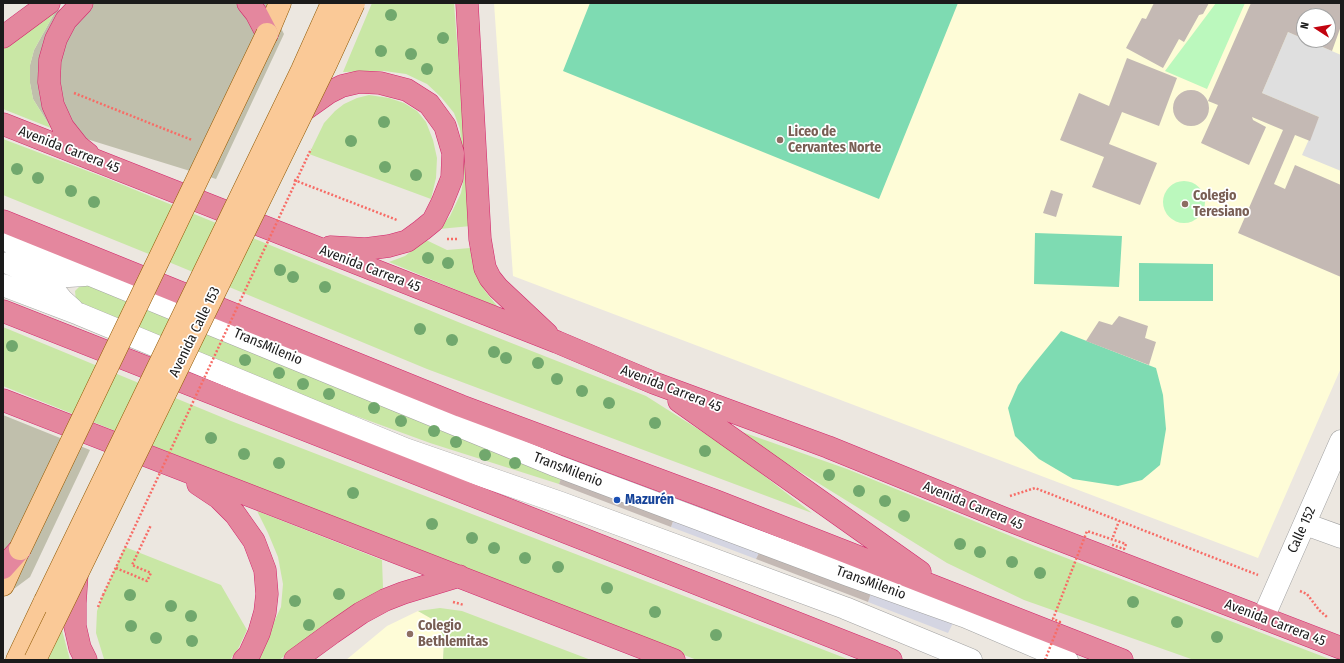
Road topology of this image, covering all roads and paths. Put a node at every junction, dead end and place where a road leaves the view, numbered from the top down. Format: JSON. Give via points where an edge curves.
{"nodes":[{"id":1,"x":49,"y":3,"type":"edge"},
{"id":2,"x":82,"y":3,"type":"edge"},
{"id":3,"x":248,"y":3,"type":"edge"},
{"id":4,"x":280,"y":3,"type":"edge"},
{"id":5,"x":332,"y":3,"type":"edge"},
{"id":6,"x":354,"y":3,"type":"edge"},
{"id":7,"x":467,"y":3,"type":"edge"},
{"id":8,"x":267,"y":34,"type":"junction"},
{"id":9,"x":3,"y":37,"type":"edge"},
{"id":10,"x":304,"y":110,"type":"junction"},
{"id":11,"x":3,"y":124,"type":"edge"},
{"id":12,"x":312,"y":148,"type":"dead end"},
{"id":13,"x":97,"y":160,"type":"junction"},
{"id":14,"x":3,"y":221,"type":"edge"},
{"id":15,"x":3,"y":239,"type":"edge"},
{"id":16,"x":308,"y":245,"type":"junction"},
{"id":17,"x":5,"y":261,"type":"edge"},
{"id":18,"x":37,"y":275,"type":"junction"},
{"id":19,"x":96,"y":276,"type":"junction"},
{"id":20,"x":3,"y":285,"type":"edge"},
{"id":21,"x":3,"y":311,"type":"edge"},
{"id":22,"x":79,"y":314,"type":"junction"},
{"id":23,"x":557,"y":342,"type":"junction"},
{"id":24,"x":654,"y":383,"type":"junction"},
{"id":25,"x":3,"y":400,"type":"edge"},
{"id":26,"x":1341,"y":441,"type":"edge"},
{"id":27,"x":159,"y":460,"type":"junction"},
{"id":28,"x":1005,"y":497,"type":"dead end"},
{"id":29,"x":1305,"y":524,"type":"junction"},
{"id":30,"x":151,"y":525,"type":"dead end"},
{"id":31,"x":1341,"y":537,"type":"edge"},
{"id":32,"x":1110,"y":544,"type":"dead end"},
{"id":33,"x":20,"y":549,"type":"junction"},
{"id":34,"x":3,"y":568,"type":"edge"},
{"id":35,"x":116,"y":568,"type":"junction"},
{"id":36,"x":1250,"y":571,"type":"dead end"},
{"id":37,"x":77,"y":572,"type":"junction"},
{"id":38,"x":459,"y":576,"type":"junction"},
{"id":39,"x":3,"y":585,"type":"edge"},
{"id":40,"x":949,"y":592,"type":"junction"},
{"id":41,"x":1307,"y":594,"type":"dead end"},
{"id":42,"x":103,"y":595,"type":"dead end"},
{"id":43,"x":447,"y":602,"type":"dead end"},
{"id":44,"x":467,"y":605,"type":"dead end"},
{"id":45,"x":1264,"y":618,"type":"junction"},
{"id":46,"x":1328,"y":618,"type":"dead end"},
{"id":47,"x":1341,"y":648,"type":"edge"},
{"id":48,"x":17,"y":660,"type":"edge"},
{"id":49,"x":34,"y":660,"type":"edge"},
{"id":50,"x":86,"y":660,"type":"edge"},
{"id":51,"x":244,"y":660,"type":"edge"},
{"id":52,"x":295,"y":660,"type":"edge"},
{"id":53,"x":674,"y":660,"type":"edge"},
{"id":54,"x":891,"y":660,"type":"edge"},
{"id":55,"x":971,"y":660,"type":"edge"},
{"id":56,"x":1046,"y":660,"type":"edge"},
{"id":57,"x":1067,"y":660,"type":"edge"},
{"id":58,"x":1122,"y":660,"type":"edge"}],
"edges":[{"from":1,"to":9,"type":"highway"},
{"from":2,"to":13,"type":"highway","via":[[66,20],[56,39],[50,60],[49,82],[53,105],[63,127],[78,146]]},
{"from":3,"to":8,"type":"highway"},
{"from":4,"to":8,"type":"main road"},
{"from":5,"to":48,"type":"main road","name":"Avenida Calle 153","bridge":true},
{"from":6,"to":10,"type":"main road","name":"Avenida Calle 153","bridge":true},
{"from":7,"to":23,"type":"highway","via":[[480,239],[485,268],[498,288]]},
{"from":8,"to":33,"type":"main road","bridge":true},
{"from":10,"to":16,"type":"highway","via":[[328,93],[342,86],[360,82],[380,83],[407,90],[429,104],[445,126],[453,153],[452,178],[433,221],[407,240],[389,246],[366,249]]},
{"from":10,"to":37,"type":"main road","name":"Avenida Calle 153","bridge":true},
{"from":11,"to":13,"type":"highway","name":"Avenida Carrera 45"},
{"from":12,"to":35,"type":"path","bridge":true},
{"from":13,"to":16,"type":"highway","name":"Avenida Carrera 45"},
{"from":14,"to":40,"type":"highway","via":[[461,406],[709,498]]},
{"from":15,"to":19,"type":"street","name":"TransMilenio"},
{"from":16,"to":23,"type":"highway","name":"Avenida Carrera 45"},
{"from":17,"to":18,"type":"street","name":"TransMilenio"},
{"from":18,"to":19,"type":"street","name":"TransMilenio"},
{"from":18,"to":22,"type":"street","name":"TransMilenio"},
{"from":19,"to":57,"type":"street","name":"TransMilenio","via":[[557,466],[966,617]]},
{"from":20,"to":22,"type":"street","name":"TransMilenio"},
{"from":21,"to":54,"type":"highway"},
{"from":22,"to":55,"type":"street","name":"TransMilenio","via":[[405,449],[838,605]]},
{"from":23,"to":24,"type":"highway","name":"Avenida Carrera 45"},
{"from":24,"to":40,"type":"highway"},
{"from":24,"to":45,"type":"highway","name":"Avenida Carrera 45","via":[[828,447],[1003,518]]},
{"from":25,"to":27,"type":"highway"},
{"from":26,"to":29,"type":"street","name":"Calle 152"},
{"from":27,"to":38,"type":"highway"},
{"from":27,"to":51,"type":"highway","via":[[219,498],[235,514],[254,541],[264,570],[267,594],[259,633]]},
{"from":28,"to":36,"type":"path","via":[[1034,488]]},
{"from":29,"to":31,"type":"street"},
{"from":29,"to":45,"type":"street","name":"Calle 152"},
{"from":30,"to":35,"type":"path","via":[[132,565],[151,573],[147,581]]},
{"from":32,"to":56,"type":"path","bridge":true,"via":[[1124,549],[1126,544],[1087,531],[1053,619],[1060,622]]},
{"from":33,"to":34,"type":"highway"},
{"from":33,"to":39,"type":"main road"},
{"from":35,"to":42,"type":"path","bridge":true},
{"from":37,"to":49,"type":"main road","name":"Avenida Calle 153","bridge":true},
{"from":37,"to":50,"type":"highway","via":[[75,626],[80,648]]},
{"from":38,"to":52,"type":"highway","via":[[385,600]]},
{"from":38,"to":53,"type":"highway"},
{"from":40,"to":58,"type":"highway"},
{"from":41,"to":46,"type":"path"},
{"from":43,"to":44,"type":"path"},
{"from":45,"to":47,"type":"highway","name":"Avenida Carrera 45"}]}
